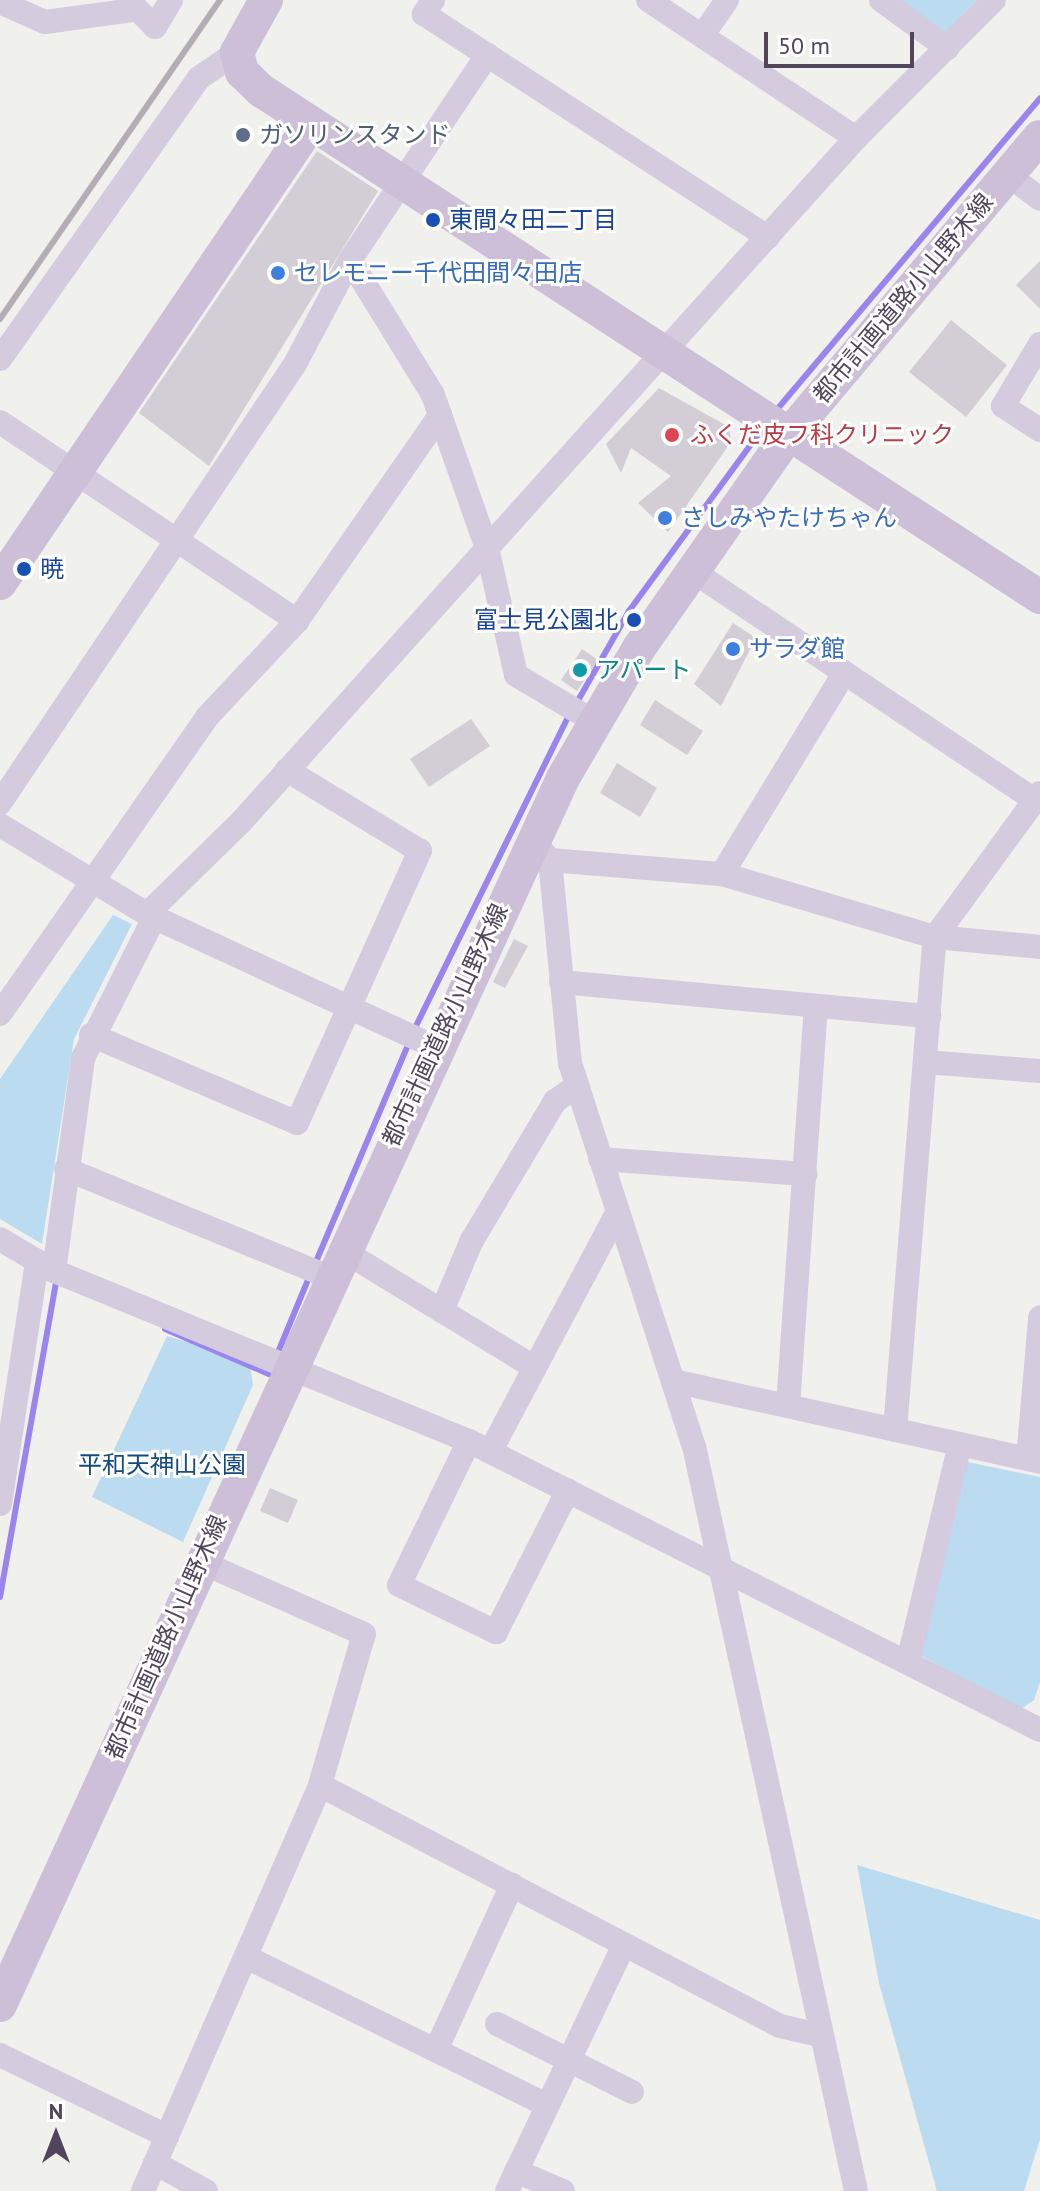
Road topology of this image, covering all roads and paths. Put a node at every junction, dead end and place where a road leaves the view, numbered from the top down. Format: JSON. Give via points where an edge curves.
{"nodes":[{"id":1,"x":171,"y":0,"type":"edge"},
{"id":2,"x":266,"y":0,"type":"edge"},
{"id":3,"x":433,"y":0,"type":"edge"},
{"id":4,"x":648,"y":0,"type":"edge"},
{"id":5,"x":727,"y":0,"type":"edge"},
{"id":6,"x":881,"y":0,"type":"edge"},
{"id":7,"x":994,"y":0,"type":"edge"},
{"id":8,"x":0,"y":2,"type":"edge"},
{"id":9,"x":131,"y":5,"type":"edge"},
{"id":10,"x":702,"y":36,"type":"junction"},
{"id":11,"x":947,"y":48,"type":"junction"},
{"id":12,"x":237,"y":52,"type":"junction"},
{"id":13,"x":487,"y":55,"type":"junction"},
{"id":14,"x":310,"y":125,"type":"junction"},
{"id":15,"x":1040,"y":137,"type":"edge"},
{"id":16,"x":856,"y":138,"type":"junction"},
{"id":17,"x":1007,"y":174,"type":"junction"},
{"id":18,"x":402,"y":183,"type":"junction"},
{"id":19,"x":1040,"y":199,"type":"edge"},
{"id":20,"x":768,"y":237,"type":"junction"},
{"id":21,"x":350,"y":260,"type":"junction"},
{"id":22,"x":1040,"y":344,"type":"edge"},
{"id":23,"x":665,"y":354,"type":"junction"},
{"id":24,"x":0,"y":359,"type":"edge"},
{"id":25,"x":440,"y":415,"type":"junction"},
{"id":26,"x":0,"y":422,"type":"edge"},
{"id":27,"x":1040,"y":430,"type":"edge"},
{"id":28,"x":787,"y":437,"type":"junction"},
{"id":29,"x":77,"y":472,"type":"junction"},
{"id":30,"x":176,"y":540,"type":"junction"},
{"id":31,"x":487,"y":548,"type":"junction"},
{"id":32,"x":691,"y":570,"type":"junction"},
{"id":33,"x":0,"y":583,"type":"edge"},
{"id":34,"x":1040,"y":597,"type":"edge"},
{"id":35,"x":297,"y":621,"type":"junction"},
{"id":36,"x":844,"y":673,"type":"junction"},
{"id":37,"x":595,"y":722,"type":"junction"},
{"id":38,"x":287,"y":770,"type":"junction"},
{"id":39,"x":1037,"y":796,"type":"edge"},
{"id":40,"x":0,"y":803,"type":"edge"},
{"id":41,"x":0,"y":825,"type":"edge"},
{"id":42,"x":540,"y":850,"type":"junction"},
{"id":43,"x":722,"y":874,"type":"junction"},
{"id":44,"x":88,"y":882,"type":"junction"},
{"id":45,"x":151,"y":915,"type":"junction"},
{"id":46,"x":935,"y":937,"type":"junction"},
{"id":47,"x":1040,"y":947,"type":"edge"},
{"id":48,"x":561,"y":982,"type":"junction"},
{"id":49,"x":816,"y":1006,"type":"junction"},
{"id":50,"x":350,"y":1008,"type":"junction"},
{"id":51,"x":0,"y":1014,"type":"edge"},
{"id":52,"x":929,"y":1016,"type":"junction"},
{"id":53,"x":91,"y":1035,"type":"junction"},
{"id":54,"x":435,"y":1047,"type":"junction"},
{"id":55,"x":925,"y":1062,"type":"junction"},
{"id":56,"x":1040,"y":1071,"type":"edge"},
{"id":57,"x":577,"y":1086,"type":"junction"},
{"id":58,"x":600,"y":1159,"type":"junction"},
{"id":59,"x":66,"y":1169,"type":"junction"},
{"id":60,"x":805,"y":1174,"type":"junction"},
{"id":61,"x":617,"y":1213,"type":"junction"},
{"id":62,"x":0,"y":1239,"type":"edge"},
{"id":63,"x":336,"y":1264,"type":"junction"},
{"id":64,"x":46,"y":1266,"type":"junction"},
{"id":65,"x":442,"y":1311,"type":"junction"},
{"id":66,"x":1040,"y":1318,"type":"edge"},
{"id":67,"x":291,"y":1363,"type":"junction"},
{"id":68,"x":535,"y":1368,"type":"junction"},
{"id":69,"x":673,"y":1381,"type":"junction"},
{"id":70,"x":788,"y":1405,"type":"junction"},
{"id":71,"x":895,"y":1430,"type":"junction"},
{"id":72,"x":6,"y":1434,"type":"edge"},
{"id":73,"x":960,"y":1444,"type":"junction"},
{"id":74,"x":480,"y":1447,"type":"junction"},
{"id":75,"x":1034,"y":1461,"type":"edge"},
{"id":76,"x":568,"y":1490,"type":"junction"},
{"id":77,"x":0,"y":1504,"type":"edge"},
{"id":78,"x":201,"y":1562,"type":"junction"},
{"id":79,"x":714,"y":1562,"type":"junction"},
{"id":80,"x":908,"y":1662,"type":"junction"},
{"id":81,"x":1038,"y":1721,"type":"edge"},
{"id":82,"x":320,"y":1785,"type":"junction"},
{"id":83,"x":512,"y":1885,"type":"junction"},
{"id":84,"x":624,"y":1945,"type":"junction"},
{"id":85,"x":246,"y":1957,"type":"junction"},
{"id":86,"x":0,"y":2005,"type":"edge"},
{"id":87,"x":497,"y":2024,"type":"dead end"},
{"id":88,"x":818,"y":2035,"type":"junction"},
{"id":89,"x":436,"y":2050,"type":"junction"},
{"id":90,"x":0,"y":2055,"type":"edge"},
{"id":91,"x":566,"y":2058,"type":"junction"},
{"id":92,"x":632,"y":2092,"type":"dead end"},
{"id":93,"x":545,"y":2104,"type":"junction"},
{"id":94,"x":167,"y":2136,"type":"junction"},
{"id":95,"x":155,"y":2163,"type":"junction"},
{"id":96,"x":511,"y":2181,"type":"edge"},
{"id":97,"x":143,"y":2191,"type":"edge"},
{"id":98,"x":206,"y":2191,"type":"edge"},
{"id":99,"x":563,"y":2191,"type":"edge"},
{"id":100,"x":856,"y":2191,"type":"edge"}],
"edges":[{"from":1,"to":9,"type":"street","via":[[155,27]]},
{"from":2,"to":12,"type":"street"},
{"from":3,"to":13,"type":"street","via":[[424,14]]},
{"from":4,"to":10,"type":"street"},
{"from":5,"to":10,"type":"street"},
{"from":6,"to":11,"type":"street"},
{"from":7,"to":11,"type":"street"},
{"from":8,"to":9,"type":"street","via":[[45,22]]},
{"from":10,"to":16,"type":"street"},
{"from":11,"to":16,"type":"street"},
{"from":12,"to":14,"type":"street","via":[[242,72]]},
{"from":12,"to":24,"type":"street","via":[[199,78]]},
{"from":13,"to":18,"type":"street"},
{"from":13,"to":20,"type":"street"},
{"from":14,"to":18,"type":"street"},
{"from":14,"to":29,"type":"street"},
{"from":15,"to":17,"type":"street","name":"都市計画道路小山野木線"},
{"from":16,"to":20,"type":"street"},
{"from":17,"to":19,"type":"street"},
{"from":17,"to":28,"type":"street","name":"都市計画道路小山野木線"},
{"from":18,"to":21,"type":"street"},
{"from":18,"to":23,"type":"street"},
{"from":20,"to":23,"type":"street"},
{"from":21,"to":25,"type":"street"},
{"from":21,"to":30,"type":"street","via":[[295,364]]},
{"from":22,"to":27,"type":"street","via":[[1003,406]]},
{"from":23,"to":28,"type":"street"},
{"from":23,"to":31,"type":"street"},
{"from":25,"to":31,"type":"street"},
{"from":25,"to":35,"type":"street"},
{"from":26,"to":29,"type":"street"},
{"from":28,"to":32,"type":"street","name":"都市計画道路小山野木線"},
{"from":28,"to":34,"type":"street"},
{"from":29,"to":30,"type":"street"},
{"from":29,"to":33,"type":"street"},
{"from":30,"to":35,"type":"street"},
{"from":30,"to":40,"type":"street"},
{"from":31,"to":37,"type":"street","via":[[516,675]]},
{"from":31,"to":38,"type":"street"},
{"from":32,"to":36,"type":"street"},
{"from":32,"to":37,"type":"street","name":"都市計画道路小山野木線"},
{"from":35,"to":44,"type":"street","via":[[207,717]]},
{"from":36,"to":39,"type":"street"},
{"from":36,"to":43,"type":"street"},
{"from":37,"to":42,"type":"street","name":"都市計画道路小山野木線"},
{"from":38,"to":45,"type":"street"},
{"from":38,"to":50,"type":"street","via":[[420,851]]},
{"from":39,"to":46,"type":"street"},
{"from":41,"to":44,"type":"street"},
{"from":42,"to":43,"type":"street"},
{"from":42,"to":48,"type":"street"},
{"from":42,"to":54,"type":"street","name":"都市計画道路小山野木線"},
{"from":43,"to":46,"type":"street"},
{"from":44,"to":45,"type":"street"},
{"from":44,"to":51,"type":"street"},
{"from":45,"to":50,"type":"street"},
{"from":45,"to":53,"type":"street"},
{"from":46,"to":47,"type":"street"},
{"from":46,"to":52,"type":"street"},
{"from":48,"to":49,"type":"street"},
{"from":48,"to":57,"type":"street"},
{"from":49,"to":52,"type":"street"},
{"from":49,"to":60,"type":"street"},
{"from":50,"to":53,"type":"street","via":[[297,1123]]},
{"from":50,"to":54,"type":"street"},
{"from":52,"to":55,"type":"street"},
{"from":53,"to":59,"type":"street"},
{"from":54,"to":63,"type":"street","name":"都市計画道路小山野木線"},
{"from":55,"to":56,"type":"street"},
{"from":55,"to":71,"type":"street"},
{"from":57,"to":58,"type":"street"},
{"from":57,"to":65,"type":"street","via":[[555,1101],[493,1203]]},
{"from":58,"to":60,"type":"street"},
{"from":58,"to":61,"type":"street"},
{"from":59,"to":63,"type":"street"},
{"from":59,"to":64,"type":"street"},
{"from":60,"to":70,"type":"street"},
{"from":61,"to":68,"type":"street"},
{"from":61,"to":69,"type":"street"},
{"from":62,"to":64,"type":"street"},
{"from":63,"to":65,"type":"street"},
{"from":63,"to":67,"type":"street","name":"都市計画道路小山野木線"},
{"from":64,"to":67,"type":"street"},
{"from":64,"to":72,"type":"street"},
{"from":65,"to":68,"type":"street"},
{"from":66,"to":75,"type":"street"},
{"from":67,"to":74,"type":"street"},
{"from":67,"to":78,"type":"street","name":"都市計画道路小山野木線"},
{"from":68,"to":74,"type":"street"},
{"from":69,"to":70,"type":"street"},
{"from":69,"to":79,"type":"street","via":[[694,1446]]},
{"from":70,"to":71,"type":"street"},
{"from":71,"to":73,"type":"street"},
{"from":72,"to":77,"type":"street"},
{"from":73,"to":75,"type":"street"},
{"from":73,"to":80,"type":"street"},
{"from":74,"to":76,"type":"street"},
{"from":74,"to":76,"type":"street","via":[[399,1585],[496,1632]]},
{"from":76,"to":79,"type":"street"},
{"from":78,"to":82,"type":"street","via":[[364,1634]]},
{"from":78,"to":86,"type":"street","name":"都市計画道路小山野木線"},
{"from":79,"to":80,"type":"street"},
{"from":79,"to":88,"type":"street"},
{"from":80,"to":81,"type":"street"},
{"from":82,"to":83,"type":"street"},
{"from":82,"to":85,"type":"street"},
{"from":83,"to":84,"type":"street"},
{"from":83,"to":89,"type":"street"},
{"from":84,"to":88,"type":"street","via":[[780,2026]]},
{"from":84,"to":91,"type":"street"},
{"from":85,"to":89,"type":"street"},
{"from":85,"to":94,"type":"street"},
{"from":87,"to":91,"type":"street"},
{"from":88,"to":100,"type":"street"},
{"from":89,"to":93,"type":"street"},
{"from":90,"to":94,"type":"street"},
{"from":91,"to":92,"type":"street"},
{"from":91,"to":93,"type":"street"},
{"from":93,"to":96,"type":"street"},
{"from":94,"to":95,"type":"street"},
{"from":95,"to":97,"type":"street"},
{"from":95,"to":98,"type":"street"},
{"from":96,"to":99,"type":"street"}]}
